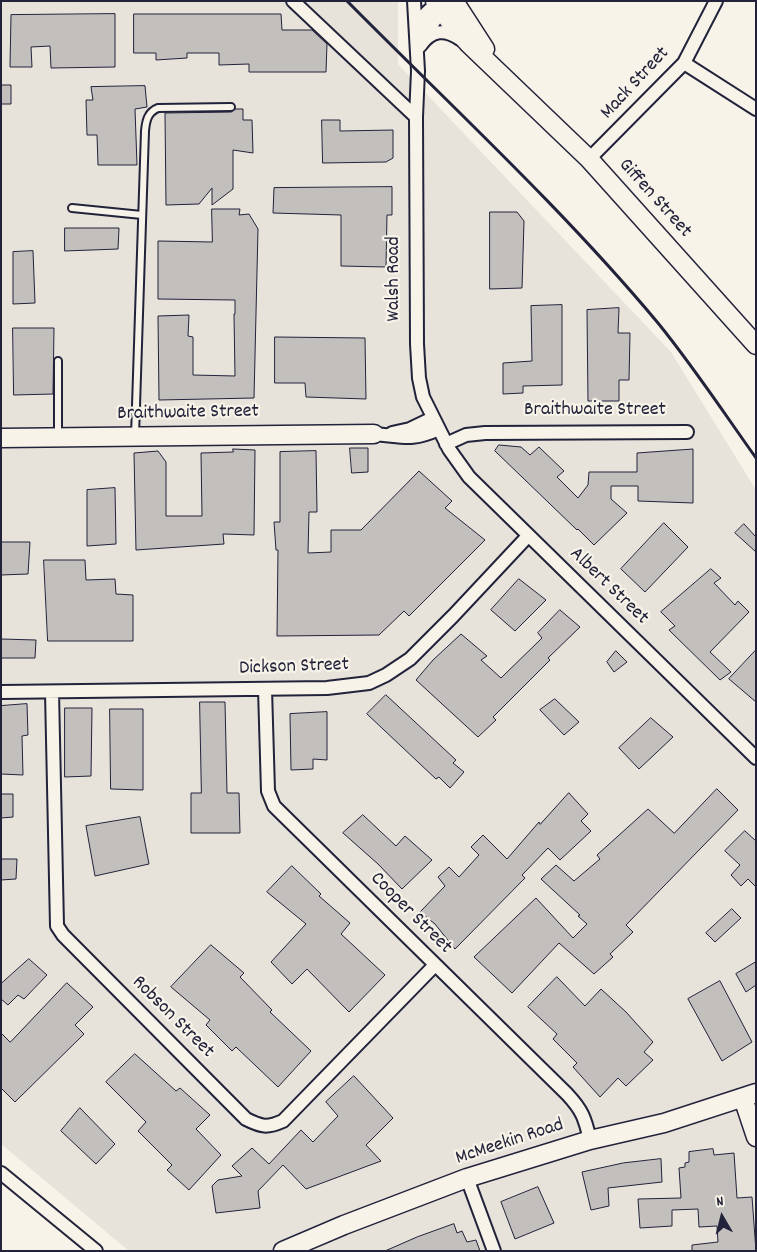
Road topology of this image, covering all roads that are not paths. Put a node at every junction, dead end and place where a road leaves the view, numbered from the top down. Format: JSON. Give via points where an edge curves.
{"nodes":[{"id":1,"x":293,"y":1,"type":"edge"},
{"id":2,"x":414,"y":1,"type":"edge"},
{"id":3,"x":716,"y":1,"type":"edge"},
{"id":4,"x":443,"y":3,"type":"edge"},
{"id":5,"x":416,"y":31,"type":"junction"},
{"id":6,"x":469,"y":44,"type":"junction"},
{"id":7,"x":419,"y":51,"type":"junction"},
{"id":8,"x":684,"y":63,"type":"junction"},
{"id":9,"x":515,"y":87,"type":"junction"},
{"id":10,"x":231,"y":107,"type":"dead end"},
{"id":11,"x":756,"y":108,"type":"edge"},
{"id":12,"x":416,"y":117,"type":"junction"},
{"id":13,"x":589,"y":159,"type":"junction"},
{"id":14,"x":72,"y":208,"type":"dead end"},
{"id":15,"x":142,"y":215,"type":"junction"},
{"id":16,"x":756,"y":345,"type":"edge"},
{"id":17,"x":58,"y":362,"type":"dead end"},
{"id":18,"x":433,"y":418,"type":"junction"},
{"id":19,"x":687,"y":432,"type":"dead end"},
{"id":20,"x":374,"y":434,"type":"junction"},
{"id":21,"x":135,"y":436,"type":"junction"},
{"id":22,"x":58,"y":437,"type":"junction"},
{"id":23,"x":442,"y":437,"type":"junction"},
{"id":24,"x":1,"y":438,"type":"edge"},
{"id":25,"x":528,"y":536,"type":"junction"},
{"id":26,"x":265,"y":689,"type":"junction"},
{"id":27,"x":1,"y":692,"type":"edge"},
{"id":28,"x":52,"y":692,"type":"junction"},
{"id":29,"x":756,"y":758,"type":"edge"},
{"id":30,"x":435,"y":965,"type":"junction"},
{"id":31,"x":752,"y":1095,"type":"edge"},
{"id":32,"x":756,"y":1137,"type":"edge"},
{"id":33,"x":590,"y":1140,"type":"junction"},
{"id":34,"x":1,"y":1174,"type":"edge"},
{"id":35,"x":467,"y":1178,"type":"junction"},
{"id":36,"x":96,"y":1251,"type":"edge"},
{"id":37,"x":283,"y":1251,"type":"edge"},
{"id":38,"x":494,"y":1251,"type":"edge"}],
"edges":[{"from":1,"to":12,"type":"street"},
{"from":2,"to":5,"type":"street","name":"Walsh Road"},
{"from":3,"to":8,"type":"street","name":"Mack Street"},
{"from":4,"to":5,"type":"street","via":[[426,13]]},
{"from":4,"to":6,"type":"street","name":"Giffen Street"},
{"from":4,"to":7,"type":"street","name":"Walsh Road"},
{"from":4,"to":9,"type":"street","name":"Giffen Street"},
{"from":5,"to":7,"type":"street","name":"Walsh Road"},
{"from":6,"to":7,"type":"street","via":[[451,33],[440,32],[427,38]]},
{"from":6,"to":9,"type":"street","name":"Giffen Street"},
{"from":7,"to":12,"type":"street","name":"Walsh Road"},
{"from":8,"to":11,"type":"street"},
{"from":8,"to":13,"type":"street","name":"Mack Street"},
{"from":9,"to":13,"type":"street","name":"Giffen Street"},
{"from":10,"to":15,"type":"lane","via":[[158,108],[148,115]]},
{"from":12,"to":18,"type":"street","name":"Walsh Road","via":[[417,344],[423,397]]},
{"from":13,"to":16,"type":"street","name":"Giffen Street"},
{"from":14,"to":15,"type":"lane"},
{"from":15,"to":21,"type":"lane"},
{"from":17,"to":22,"type":"lane"},
{"from":18,"to":20,"type":"street","name":"Braithwaite Street","via":[[410,429]]},
{"from":18,"to":23,"type":"street","name":"Walsh Road"},
{"from":19,"to":23,"type":"street","name":"Braithwaite Street"},
{"from":20,"to":21,"type":"street","name":"Braithwaite Street"},
{"from":20,"to":23,"type":"street","name":"Braithwaite Street"},
{"from":21,"to":22,"type":"street","name":"Braithwaite Street"},
{"from":22,"to":24,"type":"street","name":"Braithwaite Street"},
{"from":23,"to":25,"type":"street","name":"Albert Street","via":[[469,477]]},
{"from":25,"to":26,"type":"street","name":"Dickson Street","via":[[454,616],[410,658],[386,675],[352,686]]},
{"from":25,"to":29,"type":"street","name":"Albert Street"},
{"from":26,"to":28,"type":"street","name":"Dickson Street"},
{"from":26,"to":30,"type":"street","name":"Cooper Street","via":[[268,790],[274,806]]},
{"from":27,"to":28,"type":"street","name":"Dickson Street"},
{"from":28,"to":30,"type":"street","name":"Robson Street","via":[[58,926],[63,935],[246,1119],[270,1126],[283,1121]]},
{"from":30,"to":33,"type":"street","name":"Cooper Street","via":[[579,1107]]},
{"from":31,"to":32,"type":"street"},
{"from":31,"to":33,"type":"street","name":"McMeekin Road","via":[[664,1123]]},
{"from":33,"to":35,"type":"street","name":"McMeekin Road"},
{"from":34,"to":36,"type":"street"},
{"from":35,"to":37,"type":"street","name":"McMeekin Road"},
{"from":35,"to":38,"type":"street"}]}
